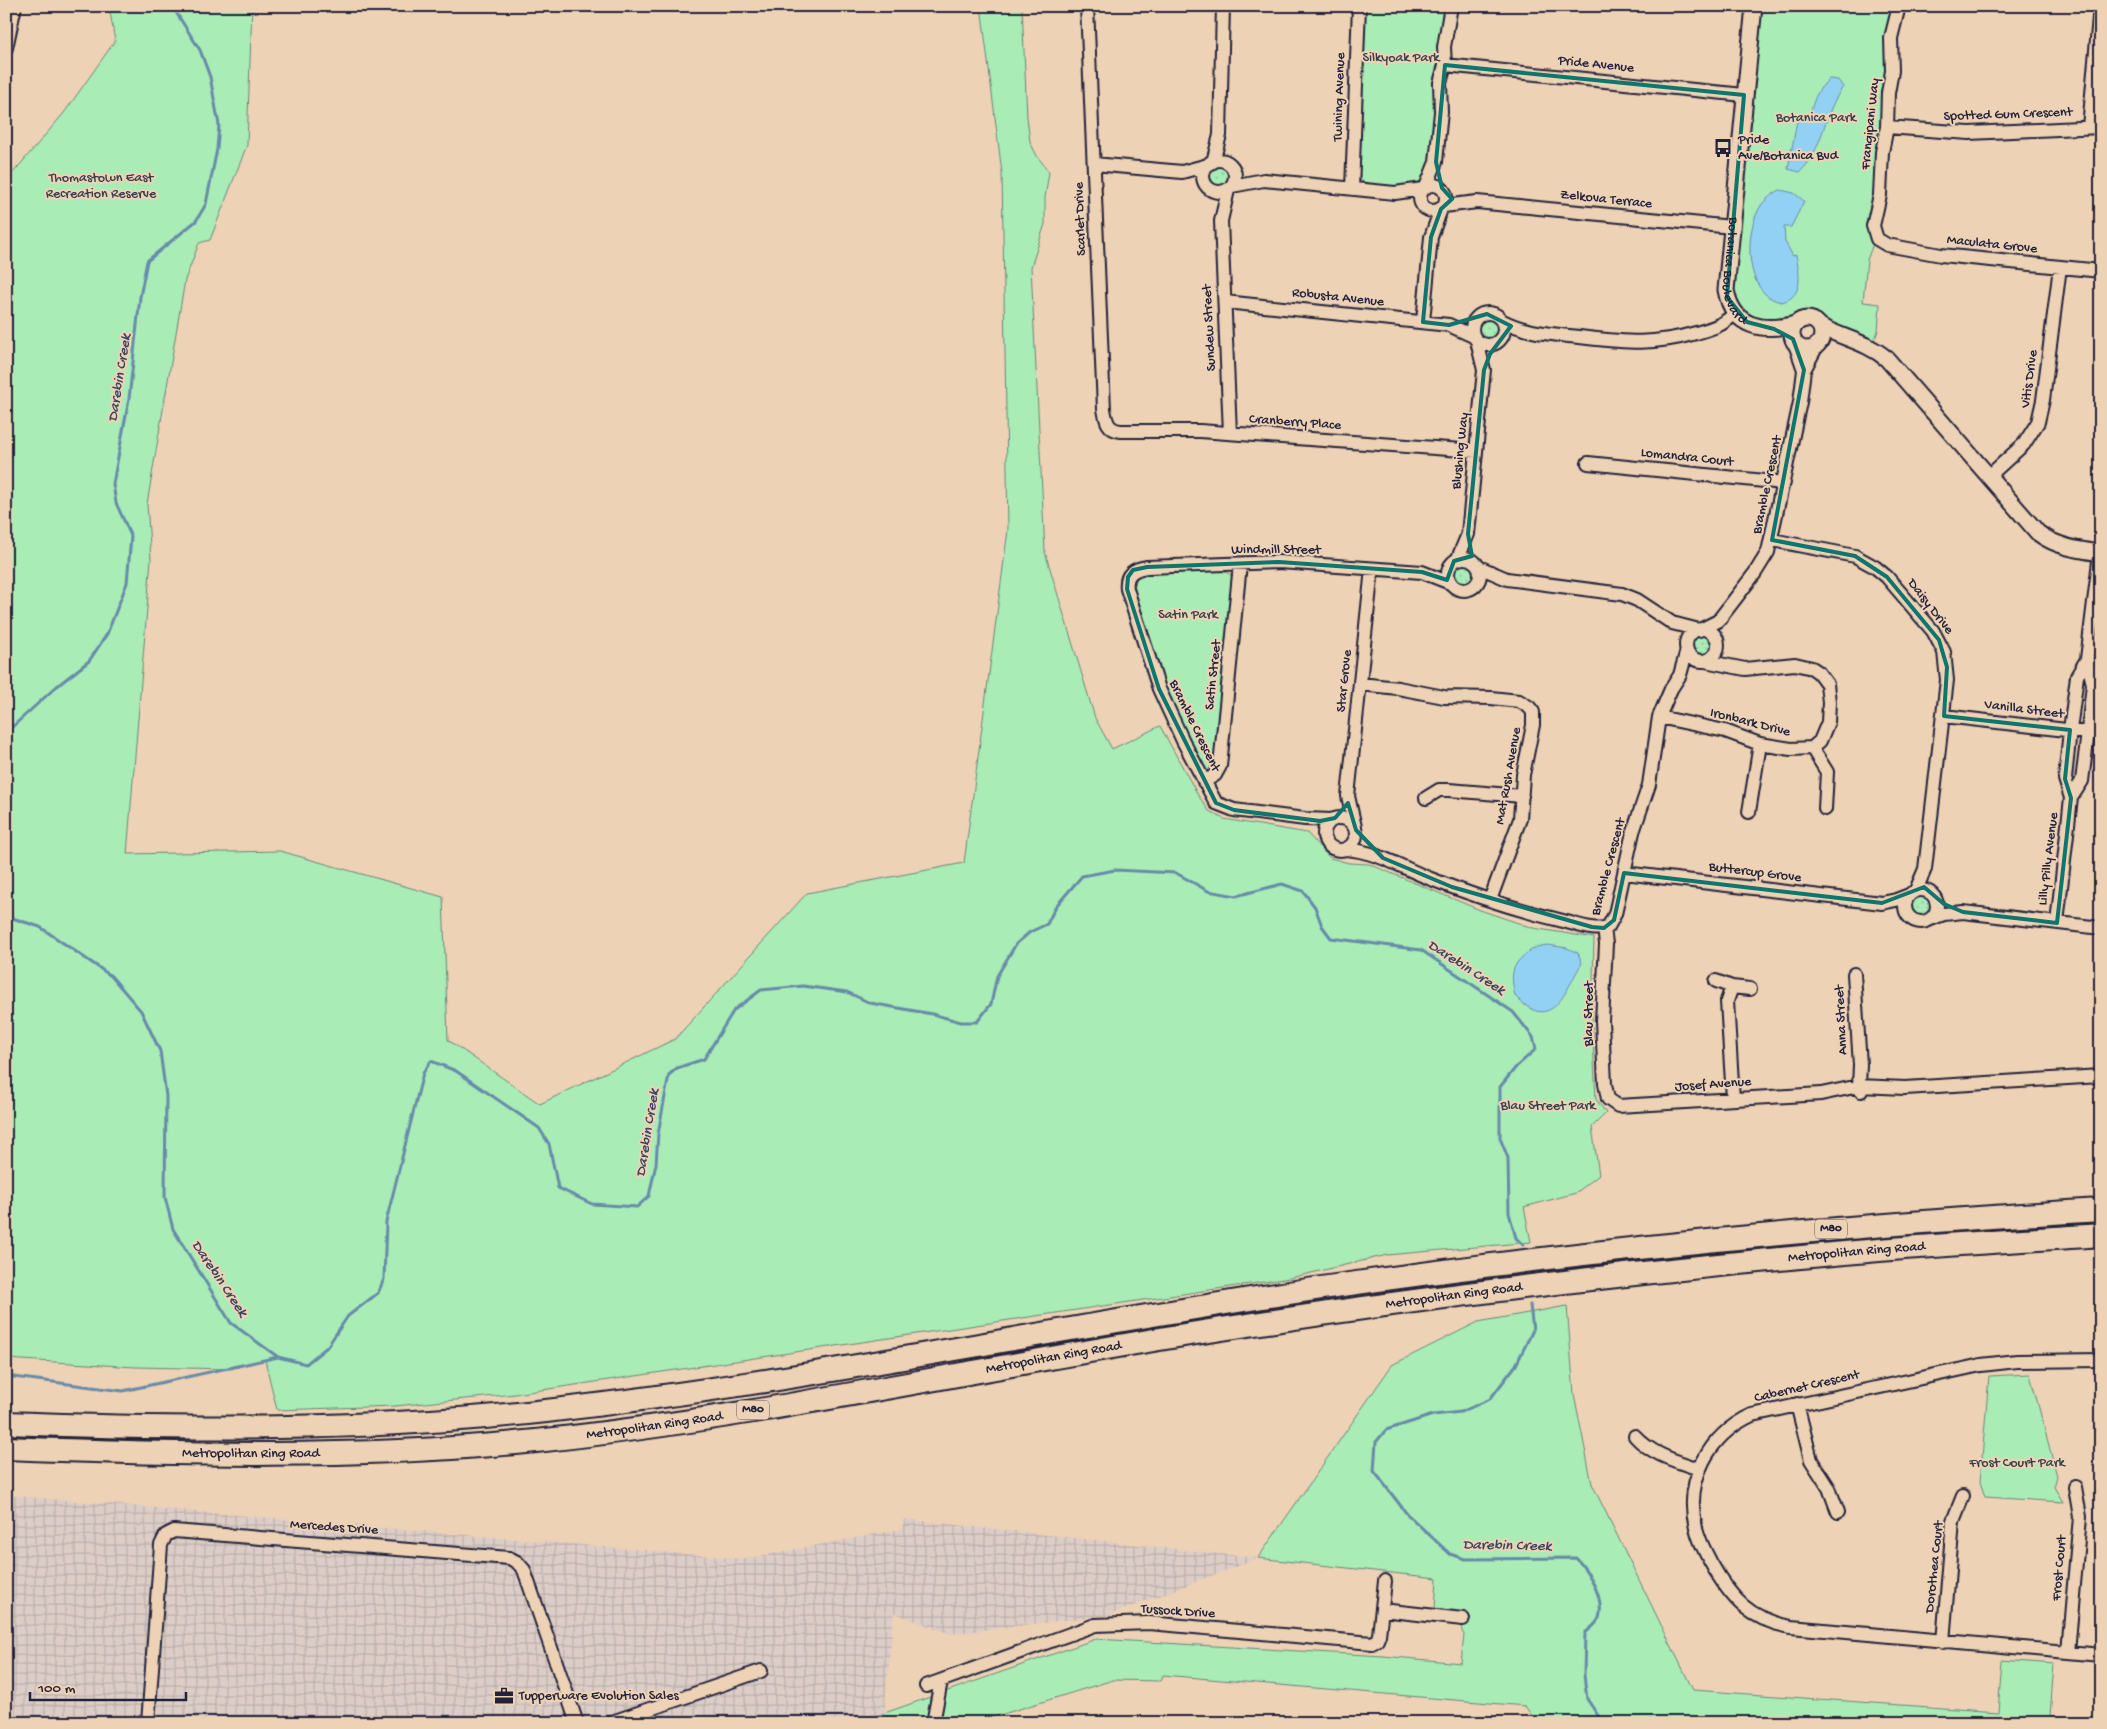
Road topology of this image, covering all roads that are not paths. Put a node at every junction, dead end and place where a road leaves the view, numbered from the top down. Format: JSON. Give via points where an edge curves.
{"nodes":[{"id":1,"x":15,"y":6,"type":"edge"},
{"id":2,"x":1087,"y":6,"type":"edge"},
{"id":3,"x":1223,"y":6,"type":"edge"},
{"id":4,"x":1358,"y":6,"type":"edge"},
{"id":5,"x":1451,"y":6,"type":"edge"},
{"id":6,"x":1754,"y":6,"type":"edge"},
{"id":7,"x":1899,"y":6,"type":"edge"},
{"id":8,"x":2100,"y":6,"type":"edge"},
{"id":9,"x":6,"y":48,"type":"edge"},
{"id":10,"x":1445,"y":65,"type":"junction"},
{"id":11,"x":1744,"y":96,"type":"junction"},
{"id":12,"x":1887,"y":127,"type":"junction"},
{"id":13,"x":2095,"y":127,"type":"edge"},
{"id":14,"x":1220,"y":135,"type":"junction"},
{"id":15,"x":1436,"y":162,"type":"junction"},
{"id":16,"x":1210,"y":163,"type":"junction"},
{"id":17,"x":1094,"y":164,"type":"junction"},
{"id":18,"x":1233,"y":168,"type":"junction"},
{"id":19,"x":1182,"y":172,"type":"junction"},
{"id":20,"x":1264,"y":180,"type":"junction"},
{"id":21,"x":1208,"y":187,"type":"junction"},
{"id":22,"x":1230,"y":188,"type":"junction"},
{"id":23,"x":1424,"y":188,"type":"junction"},
{"id":24,"x":1352,"y":189,"type":"junction"},
{"id":25,"x":1443,"y":189,"type":"junction"},
{"id":26,"x":1395,"y":193,"type":"junction"},
{"id":27,"x":1477,"y":202,"type":"junction"},
{"id":28,"x":1424,"y":206,"type":"junction"},
{"id":29,"x":1442,"y":207,"type":"junction"},
{"id":30,"x":1220,"y":220,"type":"junction"},
{"id":31,"x":1732,"y":227,"type":"junction"},
{"id":32,"x":1431,"y":237,"type":"junction"},
{"id":33,"x":1881,"y":243,"type":"joint"},
{"id":34,"x":2060,"y":267,"type":"junction"},
{"id":35,"x":2101,"y":271,"type":"edge"},
{"id":36,"x":1224,"y":302,"type":"junction"},
{"id":37,"x":1736,"y":312,"type":"junction"},
{"id":38,"x":1477,"y":318,"type":"junction"},
{"id":39,"x":1501,"y":320,"type":"junction"},
{"id":40,"x":1423,"y":322,"type":"junction"},
{"id":41,"x":1449,"y":324,"type":"junction"},
{"id":42,"x":1796,"y":324,"type":"junction"},
{"id":43,"x":1820,"y":326,"type":"junction"},
{"id":44,"x":1774,"y":329,"type":"junction"},
{"id":45,"x":1530,"y":332,"type":"junction"},
{"id":46,"x":1843,"y":336,"type":"junction"},
{"id":47,"x":1475,"y":339,"type":"junction"},
{"id":48,"x":1500,"y":340,"type":"junction"},
{"id":49,"x":1794,"y":341,"type":"junction"},
{"id":50,"x":1819,"y":344,"type":"junction"},
{"id":51,"x":1484,"y":370,"type":"junction"},
{"id":52,"x":1804,"y":370,"type":"junction"},
{"id":53,"x":1112,"y":428,"type":"joint"},
{"id":54,"x":1230,"y":433,"type":"junction"},
{"id":55,"x":1476,"y":451,"type":"junction"},
{"id":56,"x":1588,"y":463,"type":"dead end"},
{"id":57,"x":1989,"y":476,"type":"junction"},
{"id":58,"x":1784,"y":483,"type":"junction"},
{"id":59,"x":1468,"y":534,"type":"junction"},
{"id":60,"x":1772,"y":540,"type":"junction"},
{"id":61,"x":2100,"y":553,"type":"edge"},
{"id":62,"x":1456,"y":560,"type":"junction"},
{"id":63,"x":1240,"y":564,"type":"junction"},
{"id":64,"x":1478,"y":565,"type":"junction"},
{"id":65,"x":1372,"y":569,"type":"junction"},
{"id":66,"x":1422,"y":572,"type":"junction"},
{"id":67,"x":1131,"y":573,"type":"joint"},
{"id":68,"x":1507,"y":579,"type":"junction"},
{"id":69,"x":1450,"y":583,"type":"junction"},
{"id":70,"x":1476,"y":584,"type":"junction"},
{"id":71,"x":1718,"y":621,"type":"junction"},
{"id":72,"x":1672,"y":623,"type":"junction"},
{"id":73,"x":1701,"y":630,"type":"junction"},
{"id":74,"x":1718,"y":644,"type":"junction"},
{"id":75,"x":1686,"y":648,"type":"junction"},
{"id":76,"x":2088,"y":659,"type":"junction"},
{"id":77,"x":1702,"y":661,"type":"junction"},
{"id":78,"x":1733,"y":666,"type":"junction"},
{"id":79,"x":1680,"y":675,"type":"junction"},
{"id":80,"x":1360,"y":684,"type":"junction"},
{"id":81,"x":1944,"y":716,"type":"junction"},
{"id":82,"x":1660,"y":717,"type":"junction"},
{"id":83,"x":2070,"y":730,"type":"junction"},
{"id":84,"x":2088,"y":732,"type":"junction"},
{"id":85,"x":2101,"y":734,"type":"edge"},
{"id":86,"x":1760,"y":744,"type":"junction"},
{"id":87,"x":1812,"y":748,"type":"junction"},
{"id":88,"x":1204,"y":782,"type":"junction"},
{"id":89,"x":1348,"y":796,"type":"junction"},
{"id":90,"x":1522,"y":796,"type":"junction"},
{"id":91,"x":1426,"y":798,"type":"dead end"},
{"id":92,"x":2071,"y":798,"type":"junction"},
{"id":93,"x":1825,"y":809,"type":"dead end"},
{"id":94,"x":1749,"y":812,"type":"dead end"},
{"id":95,"x":1305,"y":819,"type":"junction"},
{"id":96,"x":1334,"y":819,"type":"junction"},
{"id":97,"x":1355,"y":828,"type":"junction"},
{"id":98,"x":1324,"y":836,"type":"junction"},
{"id":99,"x":1345,"y":849,"type":"junction"},
{"id":100,"x":1383,"y":858,"type":"junction"},
{"id":101,"x":1925,"y":869,"type":"junction"},
{"id":102,"x":1624,"y":873,"type":"junction"},
{"id":103,"x":1912,"y":892,"type":"junction"},
{"id":104,"x":1932,"y":895,"type":"junction"},
{"id":105,"x":1490,"y":900,"type":"junction"},
{"id":106,"x":1882,"y":903,"type":"junction"},
{"id":107,"x":1962,"y":912,"type":"junction"},
{"id":108,"x":1907,"y":916,"type":"junction"},
{"id":109,"x":1931,"y":919,"type":"junction"},
{"id":110,"x":2057,"y":923,"type":"junction"},
{"id":111,"x":1604,"y":928,"type":"junction"},
{"id":112,"x":2101,"y":928,"type":"edge"},
{"id":113,"x":1854,"y":974,"type":"dead end"},
{"id":114,"x":1716,"y":981,"type":"dead end"},
{"id":115,"x":1732,"y":987,"type":"junction"},
{"id":116,"x":1750,"y":989,"type":"dead end"},
{"id":117,"x":2101,"y":1076,"type":"edge"},
{"id":118,"x":1861,"y":1088,"type":"junction"},
{"id":119,"x":1608,"y":1099,"type":"joint"},
{"id":120,"x":1733,"y":1099,"type":"junction"},
{"id":121,"x":2101,"y":1210,"type":"edge"},
{"id":122,"x":2101,"y":1235,"type":"edge"},
{"id":123,"x":2101,"y":1360,"type":"edge"},
{"id":124,"x":1797,"y":1404,"type":"junction"},
{"id":125,"x":6,"y":1422,"type":"edge"},
{"id":126,"x":1635,"y":1436,"type":"dead end"},
{"id":127,"x":6,"y":1448,"type":"edge"},
{"id":128,"x":1699,"y":1469,"type":"junction"},
{"id":129,"x":2075,"y":1487,"type":"dead end"},
{"id":130,"x":1963,"y":1496,"type":"dead end"},
{"id":131,"x":1838,"y":1512,"type":"dead end"},
{"id":132,"x":1385,"y":1580,"type":"dead end"},
{"id":133,"x":1382,"y":1610,"type":"junction"},
{"id":134,"x":1463,"y":1619,"type":"dead end"},
{"id":135,"x":1943,"y":1642,"type":"junction"},
{"id":136,"x":2068,"y":1652,"type":"junction"},
{"id":137,"x":2101,"y":1655,"type":"edge"},
{"id":138,"x":761,"y":1671,"type":"dead end"},
{"id":139,"x":941,"y":1681,"type":"junction"},
{"id":140,"x":926,"y":1686,"type":"dead end"},
{"id":141,"x":148,"y":1723,"type":"edge"},
{"id":142,"x":576,"y":1723,"type":"edge"},
{"id":143,"x":609,"y":1723,"type":"edge"},
{"id":144,"x":933,"y":1723,"type":"edge"}],
"edges":[{"from":1,"to":9,"type":"street"},
{"from":2,"to":17,"type":"street","name":"Scarlet Drive"},
{"from":3,"to":14,"type":"street"},
{"from":4,"to":24,"type":"street","name":"Twining Avenue"},
{"from":5,"to":10,"type":"street","via":[[1444,47]]},
{"from":6,"to":11,"type":"street","name":"Botanica Boulevard"},
{"from":7,"to":12,"type":"street","name":"Frangipani Way","via":[[1891,32],[1892,71]]},
{"from":8,"to":13,"type":"street"},
{"from":10,"to":11,"type":"street","name":"Pride Avenue"},
{"from":10,"to":15,"type":"street","via":[[1440,83]]},
{"from":11,"to":31,"type":"street","name":"Botanica Boulevard"},
{"from":12,"to":13,"type":"street","name":"Spotted Gum Crescent","via":[[1969,134]]},
{"from":12,"to":33,"type":"street","name":"Frangipani Way","via":[[1880,195],[1873,226],[1874,235]]},
{"from":14,"to":16,"type":"street"},
{"from":14,"to":18,"type":"street"},
{"from":15,"to":23,"type":"street"},
{"from":15,"to":25,"type":"street"},
{"from":16,"to":18,"type":"street","via":[[1222,160]]},
{"from":16,"to":19,"type":"street"},
{"from":16,"to":21,"type":"street","via":[[1203,174]]},
{"from":17,"to":19,"type":"street"},
{"from":17,"to":53,"type":"street","name":"Scarlet Drive","via":[[1104,409],[1106,421]]},
{"from":18,"to":20,"type":"street"},
{"from":18,"to":22,"type":"street","via":[[1236,176]]},
{"from":19,"to":21,"type":"street"},
{"from":20,"to":22,"type":"street"},
{"from":20,"to":24,"type":"street"},
{"from":21,"to":22,"type":"street","via":[[1219,192]]},
{"from":21,"to":30,"type":"street","name":"Sundew Street"},
{"from":22,"to":30,"type":"street","name":"Sundew Street"},
{"from":23,"to":25,"type":"street","via":[[1434,184]]},
{"from":23,"to":26,"type":"street"},
{"from":23,"to":28,"type":"street","via":[[1420,196]]},
{"from":24,"to":26,"type":"street"},
{"from":25,"to":27,"type":"street","name":"Zelkova Terrace"},
{"from":25,"to":29,"type":"street","via":[[1447,198]]},
{"from":26,"to":28,"type":"street"},
{"from":27,"to":29,"type":"street","name":"Zelkova Terrace"},
{"from":27,"to":31,"type":"street","name":"Zelkova Terrace"},
{"from":28,"to":29,"type":"street","via":[[1433,211]]},
{"from":28,"to":32,"type":"street"},
{"from":29,"to":32,"type":"street"},
{"from":30,"to":36,"type":"street","name":"Sundew Street"},
{"from":31,"to":37,"type":"street","name":"Botanica Boulevard","via":[[1726,290]]},
{"from":32,"to":40,"type":"street"},
{"from":33,"to":34,"type":"street","name":"Maculata Grove","via":[[1941,255]]},
{"from":34,"to":35,"type":"street","name":"Maculata Grove"},
{"from":34,"to":57,"type":"street","name":"Vitis Drive","via":[[2040,417],[2024,444]]},
{"from":36,"to":40,"type":"street","name":"Robusta Avenue"},
{"from":36,"to":54,"type":"street","name":"Sundew Street"},
{"from":37,"to":44,"type":"street","name":"Botanica Boulevard","via":[[1755,326]]},
{"from":37,"to":45,"type":"street","via":[[1720,326],[1676,339],[1647,343]]},
{"from":38,"to":39,"type":"street","via":[[1492,314]]},
{"from":38,"to":41,"type":"street","name":"Robusta Avenue"},
{"from":38,"to":47,"type":"street","via":[[1472,326]]},
{"from":39,"to":45,"type":"street"},
{"from":39,"to":48,"type":"street","via":[[1504,329]]},
{"from":40,"to":41,"type":"street","name":"Robusta Avenue"},
{"from":41,"to":47,"type":"street","name":"Robusta Avenue"},
{"from":42,"to":43,"type":"street","via":[[1808,319]]},
{"from":42,"to":44,"type":"street","name":"Botanica Boulevard"},
{"from":42,"to":49,"type":"street","via":[[1792,331]]},
{"from":43,"to":46,"type":"street"},
{"from":43,"to":50,"type":"street"},
{"from":44,"to":49,"type":"street","name":"Botanica Boulevard"},
{"from":45,"to":48,"type":"street"},
{"from":46,"to":50,"type":"street"},
{"from":46,"to":57,"type":"street","via":[[1868,345],[1887,359]]},
{"from":47,"to":48,"type":"street","via":[[1490,345]]},
{"from":47,"to":51,"type":"street","name":"Blushing Way"},
{"from":48,"to":51,"type":"street","name":"Blushing Way"},
{"from":49,"to":50,"type":"street","via":[[1799,347],[1808,349]]},
{"from":49,"to":52,"type":"street","name":"Bramble Crescent"},
{"from":50,"to":52,"type":"street","name":"Bramble Crescent"},
{"from":51,"to":55,"type":"street","name":"Blushing Way"},
{"from":52,"to":58,"type":"street","name":"Bramble Crescent"},
{"from":53,"to":54,"type":"street","name":"Cranberry Place","via":[[1121,432],[1177,430]]},
{"from":54,"to":55,"type":"street","name":"Cranberry Place"},
{"from":55,"to":59,"type":"street","name":"Blushing Way"},
{"from":56,"to":58,"type":"street","name":"Lomandra Court"},
{"from":57,"to":61,"type":"street","via":[[2029,524],[2046,539],[2063,547]]},
{"from":58,"to":60,"type":"street","name":"Bramble Crescent"},
{"from":59,"to":62,"type":"street","name":"Blushing Way"},
{"from":59,"to":64,"type":"street","name":"Blushing Way","via":[[1471,552]]},
{"from":60,"to":71,"type":"street","name":"Bramble Crescent","via":[[1763,561]]},
{"from":60,"to":81,"type":"street","name":"Daisy Drive","via":[[1855,556],[1887,577],[1942,646],[1947,667]]},
{"from":61,"to":76,"type":"street","name":"Lilly Pilly Avenue"},
{"from":62,"to":64,"type":"street","via":[[1469,558]]},
{"from":62,"to":66,"type":"street","name":"Windmill Street"},
{"from":62,"to":69,"type":"street","via":[[1448,574]]},
{"from":63,"to":65,"type":"street","name":"Windmill Street","via":[[1294,563]]},
{"from":63,"to":67,"type":"street","name":"Windmill Street","via":[[1147,567]]},
{"from":63,"to":88,"type":"street","name":"Satin Street","via":[[1220,766],[1215,775]]},
{"from":64,"to":68,"type":"street"},
{"from":64,"to":70,"type":"street","via":[[1480,576]]},
{"from":65,"to":66,"type":"street","name":"Windmill Street"},
{"from":65,"to":80,"type":"street","name":"Star Grove"},
{"from":66,"to":69,"type":"street","name":"Windmill Street"},
{"from":67,"to":88,"type":"street","name":"Bramble Crescent","via":[[1127,589],[1153,674]]},
{"from":68,"to":70,"type":"street"},
{"from":68,"to":72,"type":"street","via":[[1622,594]]},
{"from":69,"to":70,"type":"street","via":[[1463,590]]},
{"from":71,"to":73,"type":"street","name":"Bramble Crescent"},
{"from":71,"to":74,"type":"street"},
{"from":72,"to":73,"type":"street"},
{"from":72,"to":75,"type":"street"},
{"from":73,"to":74,"type":"street","via":[[1712,633]]},
{"from":73,"to":75,"type":"street","via":[[1688,637]]},
{"from":74,"to":77,"type":"street","via":[[1714,656]]},
{"from":74,"to":78,"type":"street"},
{"from":75,"to":77,"type":"street","via":[[1692,657]]},
{"from":75,"to":79,"type":"street","name":"Bramble Crescent"},
{"from":76,"to":83,"type":"street","name":"Lilly Pilly Avenue","via":[[2076,681]]},
{"from":76,"to":84,"type":"street","name":"Lilly Pilly Avenue","via":[[2093,684]]},
{"from":77,"to":78,"type":"street"},
{"from":77,"to":79,"type":"street","name":"Bramble Crescent"},
{"from":78,"to":87,"type":"street","via":[[1754,669],[1795,664],[1812,668],[1823,677],[1829,692],[1828,722],[1820,741]]},
{"from":79,"to":82,"type":"street","name":"Bramble Crescent"},
{"from":80,"to":89,"type":"street","name":"Star Grove"},
{"from":80,"to":90,"type":"street","name":"Mat Rush Avenue","via":[[1444,697],[1491,698],[1524,703],[1530,707],[1534,717],[1523,770]]},
{"from":81,"to":83,"type":"street","name":"Vanilla Street"},
{"from":81,"to":101,"type":"street","name":"Daisy Drive"},
{"from":82,"to":86,"type":"street","name":"Ironbark Drive","via":[[1725,731]]},
{"from":82,"to":102,"type":"street","name":"Bramble Crescent","via":[[1649,785],[1633,832]]},
{"from":83,"to":84,"type":"street","name":"Vanilla Street"},
{"from":83,"to":92,"type":"street","name":"Lilly Pilly Avenue","via":[[2064,779]]},
{"from":84,"to":85,"type":"street","name":"Vanilla Street"},
{"from":84,"to":92,"type":"street","name":"Lilly Pilly Avenue","via":[[2082,781]]},
{"from":86,"to":87,"type":"street","name":"Ironbark Drive","via":[[1799,750]]},
{"from":86,"to":94,"type":"street"},
{"from":87,"to":93,"type":"street","via":[[1827,772]]},
{"from":88,"to":95,"type":"street","name":"Bramble Crescent","via":[[1216,803],[1226,808]]},
{"from":89,"to":96,"type":"street","name":"Star Grove"},
{"from":89,"to":97,"type":"street","name":"Star Grove"},
{"from":90,"to":91,"type":"street","via":[[1439,790]]},
{"from":90,"to":105,"type":"street","name":"Mat Rush Avenue","via":[[1520,819]]},
{"from":92,"to":110,"type":"street","name":"Lilly Pilly Avenue"},
{"from":95,"to":96,"type":"street","name":"Bramble Crescent"},
{"from":95,"to":98,"type":"street"},
{"from":96,"to":97,"type":"street","via":[[1348,820]]},
{"from":96,"to":98,"type":"street","via":[[1326,826]]},
{"from":97,"to":99,"type":"street","via":[[1355,840]]},
{"from":97,"to":100,"type":"street","name":"Bramble Crescent"},
{"from":98,"to":99,"type":"street","via":[[1330,846]]},
{"from":99,"to":100,"type":"street","name":"Bramble Crescent"},
{"from":100,"to":105,"type":"street","name":"Bramble Crescent"},
{"from":101,"to":103,"type":"street","name":"Daisy Drive"},
{"from":101,"to":104,"type":"street","name":"Daisy Drive"},
{"from":102,"to":106,"type":"street","name":"Buttercup Grove"},
{"from":102,"to":111,"type":"street","name":"Bramble Crescent","via":[[1614,920]]},
{"from":103,"to":104,"type":"street","via":[[1921,890]]},
{"from":103,"to":106,"type":"street","name":"Buttercup Grove"},
{"from":103,"to":108,"type":"street","via":[[1904,905]]},
{"from":104,"to":107,"type":"street"},
{"from":104,"to":109,"type":"street","via":[[1936,911]]},
{"from":105,"to":111,"type":"street","name":"Bramble Crescent","via":[[1549,918]]},
{"from":106,"to":108,"type":"street","name":"Buttercup Grove"},
{"from":107,"to":109,"type":"street"},
{"from":107,"to":110,"type":"street"},
{"from":108,"to":109,"type":"street","via":[[1916,922]]},
{"from":110,"to":112,"type":"street"},
{"from":111,"to":119,"type":"street","name":"Blau Street","via":[[1602,1021]]},
{"from":113,"to":118,"type":"street","name":"Anna Street"},
{"from":114,"to":115,"type":"street"},
{"from":115,"to":116,"type":"street"},
{"from":115,"to":120,"type":"street","via":[[1727,1001]]},
{"from":117,"to":118,"type":"street","name":"Josef Avenue","via":[[1883,1092]]},
{"from":118,"to":120,"type":"street","name":"Josef Avenue","via":[[1847,1095]]},
{"from":119,"to":120,"type":"street","name":"Josef Avenue","via":[[1618,1106]]},
{"from":121,"to":125,"type":"highway","name":"Metropolitan Ring Road","number":"M80","via":[[1810,1230],[1484,1266],[1318,1288],[676,1395],[546,1411],[427,1422],[278,1428],[128,1428]]},
{"from":122,"to":127,"type":"highway","name":"Metropolitan Ring Road","number":"M80","via":[[1880,1250],[1493,1291],[1184,1335],[632,1430],[534,1441],[386,1452],[252,1455]]},
{"from":123,"to":124,"type":"street","name":"Cabernet Crescent","via":[[1980,1365]]},
{"from":124,"to":128,"type":"street","name":"Cabernet Crescent","via":[[1767,1410],[1740,1421],[1718,1439]]},
{"from":124,"to":131,"type":"street","via":[[1811,1460],[1829,1488]]},
{"from":126,"to":128,"type":"street","via":[[1661,1456]]},
{"from":128,"to":135,"type":"street","name":"Cabernet Crescent","via":[[1692,1501],[1696,1529],[1717,1573],[1745,1608],[1766,1621],[1791,1627]]},
{"from":129,"to":136,"type":"street","name":"Frost Court","via":[[2080,1517]]},
{"from":130,"to":135,"type":"street","name":"Dorothea Court","via":[[1953,1522]]},
{"from":132,"to":133,"type":"street","name":"Tussock Drive"},
{"from":133,"to":134,"type":"street"},
{"from":133,"to":139,"type":"street","name":"Tussock Drive","via":[[1379,1635],[1372,1643],[1149,1623],[1095,1625]]},
{"from":135,"to":136,"type":"street","name":"Cabernet Crescent"},
{"from":136,"to":137,"type":"street","name":"Cabernet Crescent"},
{"from":138,"to":143,"type":"street"},
{"from":139,"to":140,"type":"street","name":"Tussock Drive"},
{"from":139,"to":144,"type":"street"},
{"from":141,"to":142,"type":"street","name":"Mercedes Drive","via":[[161,1545],[166,1535],[174,1532],[509,1558],[524,1570]]}]}
